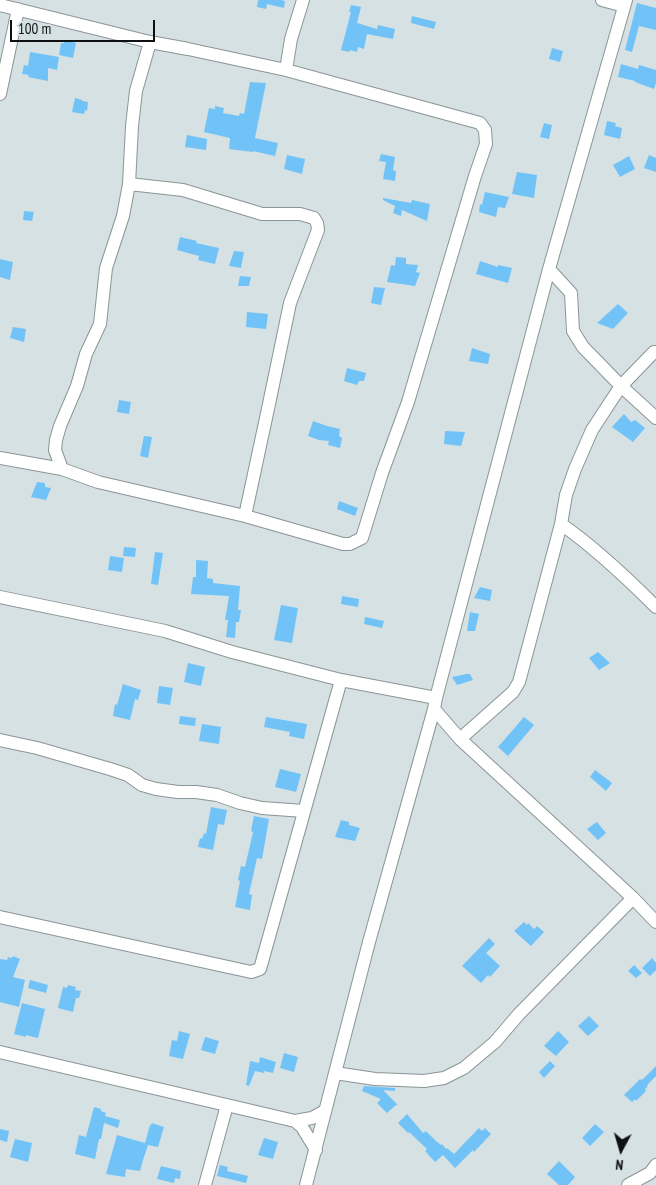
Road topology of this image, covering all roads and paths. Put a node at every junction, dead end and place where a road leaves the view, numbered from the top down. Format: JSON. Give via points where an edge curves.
{"nodes":[{"id":1,"x":304,"y":0,"type":"edge"},
{"id":2,"x":602,"y":0,"type":"edge"},
{"id":3,"x":625,"y":3,"type":"edge"},
{"id":4,"x":0,"y":5,"type":"edge"},
{"id":5,"x":18,"y":9,"type":"junction"},
{"id":6,"x":150,"y":42,"type":"junction"},
{"id":7,"x":286,"y":70,"type":"junction"},
{"id":8,"x":0,"y":94,"type":"edge"},
{"id":9,"x":129,"y":184,"type":"junction"},
{"id":10,"x":549,"y":269,"type":"junction"},
{"id":11,"x":656,"y":352,"type":"edge"},
{"id":12,"x":621,"y":386,"type":"junction"},
{"id":13,"x":656,"y":418,"type":"edge"},
{"id":14,"x":0,"y":458,"type":"edge"},
{"id":15,"x":62,"y":469,"type":"junction"},
{"id":16,"x":245,"y":516,"type":"junction"},
{"id":17,"x":561,"y":524,"type":"junction"},
{"id":18,"x":0,"y":597,"type":"edge"},
{"id":19,"x":656,"y":607,"type":"edge"},
{"id":20,"x":341,"y":680,"type":"junction"},
{"id":21,"x":435,"y":704,"type":"junction"},
{"id":22,"x":460,"y":739,"type":"junction"},
{"id":23,"x":0,"y":740,"type":"edge"},
{"id":24,"x":304,"y":812,"type":"junction"},
{"id":25,"x":633,"y":898,"type":"junction"},
{"id":26,"x":0,"y":917,"type":"edge"},
{"id":27,"x":656,"y":922,"type":"edge"},
{"id":28,"x":0,"y":1052,"type":"edge"},
{"id":29,"x":335,"y":1073,"type":"junction"},
{"id":30,"x":228,"y":1105,"type":"junction"},
{"id":31,"x":325,"y":1111,"type":"junction"},
{"id":32,"x":295,"y":1121,"type":"junction"},
{"id":33,"x":316,"y":1150,"type":"junction"},
{"id":34,"x":656,"y":1165,"type":"edge"},
{"id":35,"x":311,"y":1182,"type":"edge"},
{"id":36,"x":205,"y":1185,"type":"edge"},
{"id":37,"x":628,"y":1185,"type":"edge"}],
"edges":[{"from":1,"to":7,"type":"street","via":[[291,39]]},
{"from":2,"to":3,"type":"street"},
{"from":3,"to":10,"type":"street"},
{"from":4,"to":5,"type":"street"},
{"from":5,"to":6,"type":"street"},
{"from":5,"to":8,"type":"street"},
{"from":6,"to":7,"type":"street"},
{"from":6,"to":9,"type":"street","via":[[136,91]]},
{"from":7,"to":16,"type":"street","via":[[480,122],[485,130],[486,144],[408,402],[362,538],[343,544]]},
{"from":9,"to":15,"type":"street","via":[[123,216],[106,268],[100,324],[60,426],[55,450]]},
{"from":9,"to":16,"type":"street","via":[[183,190],[262,214],[300,214],[314,218],[318,223],[290,304]]},
{"from":10,"to":12,"type":"street","via":[[571,293],[573,331],[583,347]]},
{"from":10,"to":21,"type":"street"},
{"from":11,"to":12,"type":"street"},
{"from":12,"to":13,"type":"street"},
{"from":12,"to":17,"type":"street","via":[[592,430],[575,468]]},
{"from":14,"to":15,"type":"street"},
{"from":15,"to":16,"type":"street","via":[[98,482]]},
{"from":17,"to":19,"type":"street"},
{"from":17,"to":22,"type":"street","via":[[519,682]]},
{"from":18,"to":20,"type":"street","via":[[165,631]]},
{"from":20,"to":21,"type":"street"},
{"from":20,"to":24,"type":"street"},
{"from":21,"to":22,"type":"street"},
{"from":21,"to":29,"type":"street"},
{"from":22,"to":25,"type":"street"},
{"from":23,"to":24,"type":"street","via":[[110,769],[149,787],[217,795],[262,808]]},
{"from":24,"to":26,"type":"street","via":[[260,968],[251,972]]},
{"from":25,"to":27,"type":"street"},
{"from":25,"to":29,"type":"street","via":[[495,1042],[464,1068],[444,1078],[424,1081]]},
{"from":28,"to":30,"type":"street"},
{"from":29,"to":31,"type":"street"},
{"from":30,"to":32,"type":"street"},
{"from":30,"to":36,"type":"street"},
{"from":31,"to":32,"type":"street","via":[[312,1118]]},
{"from":31,"to":33,"type":"street"},
{"from":32,"to":33,"type":"street"},
{"from":33,"to":35,"type":"street"},
{"from":34,"to":37,"type":"street","via":[[650,1173]]}]}
